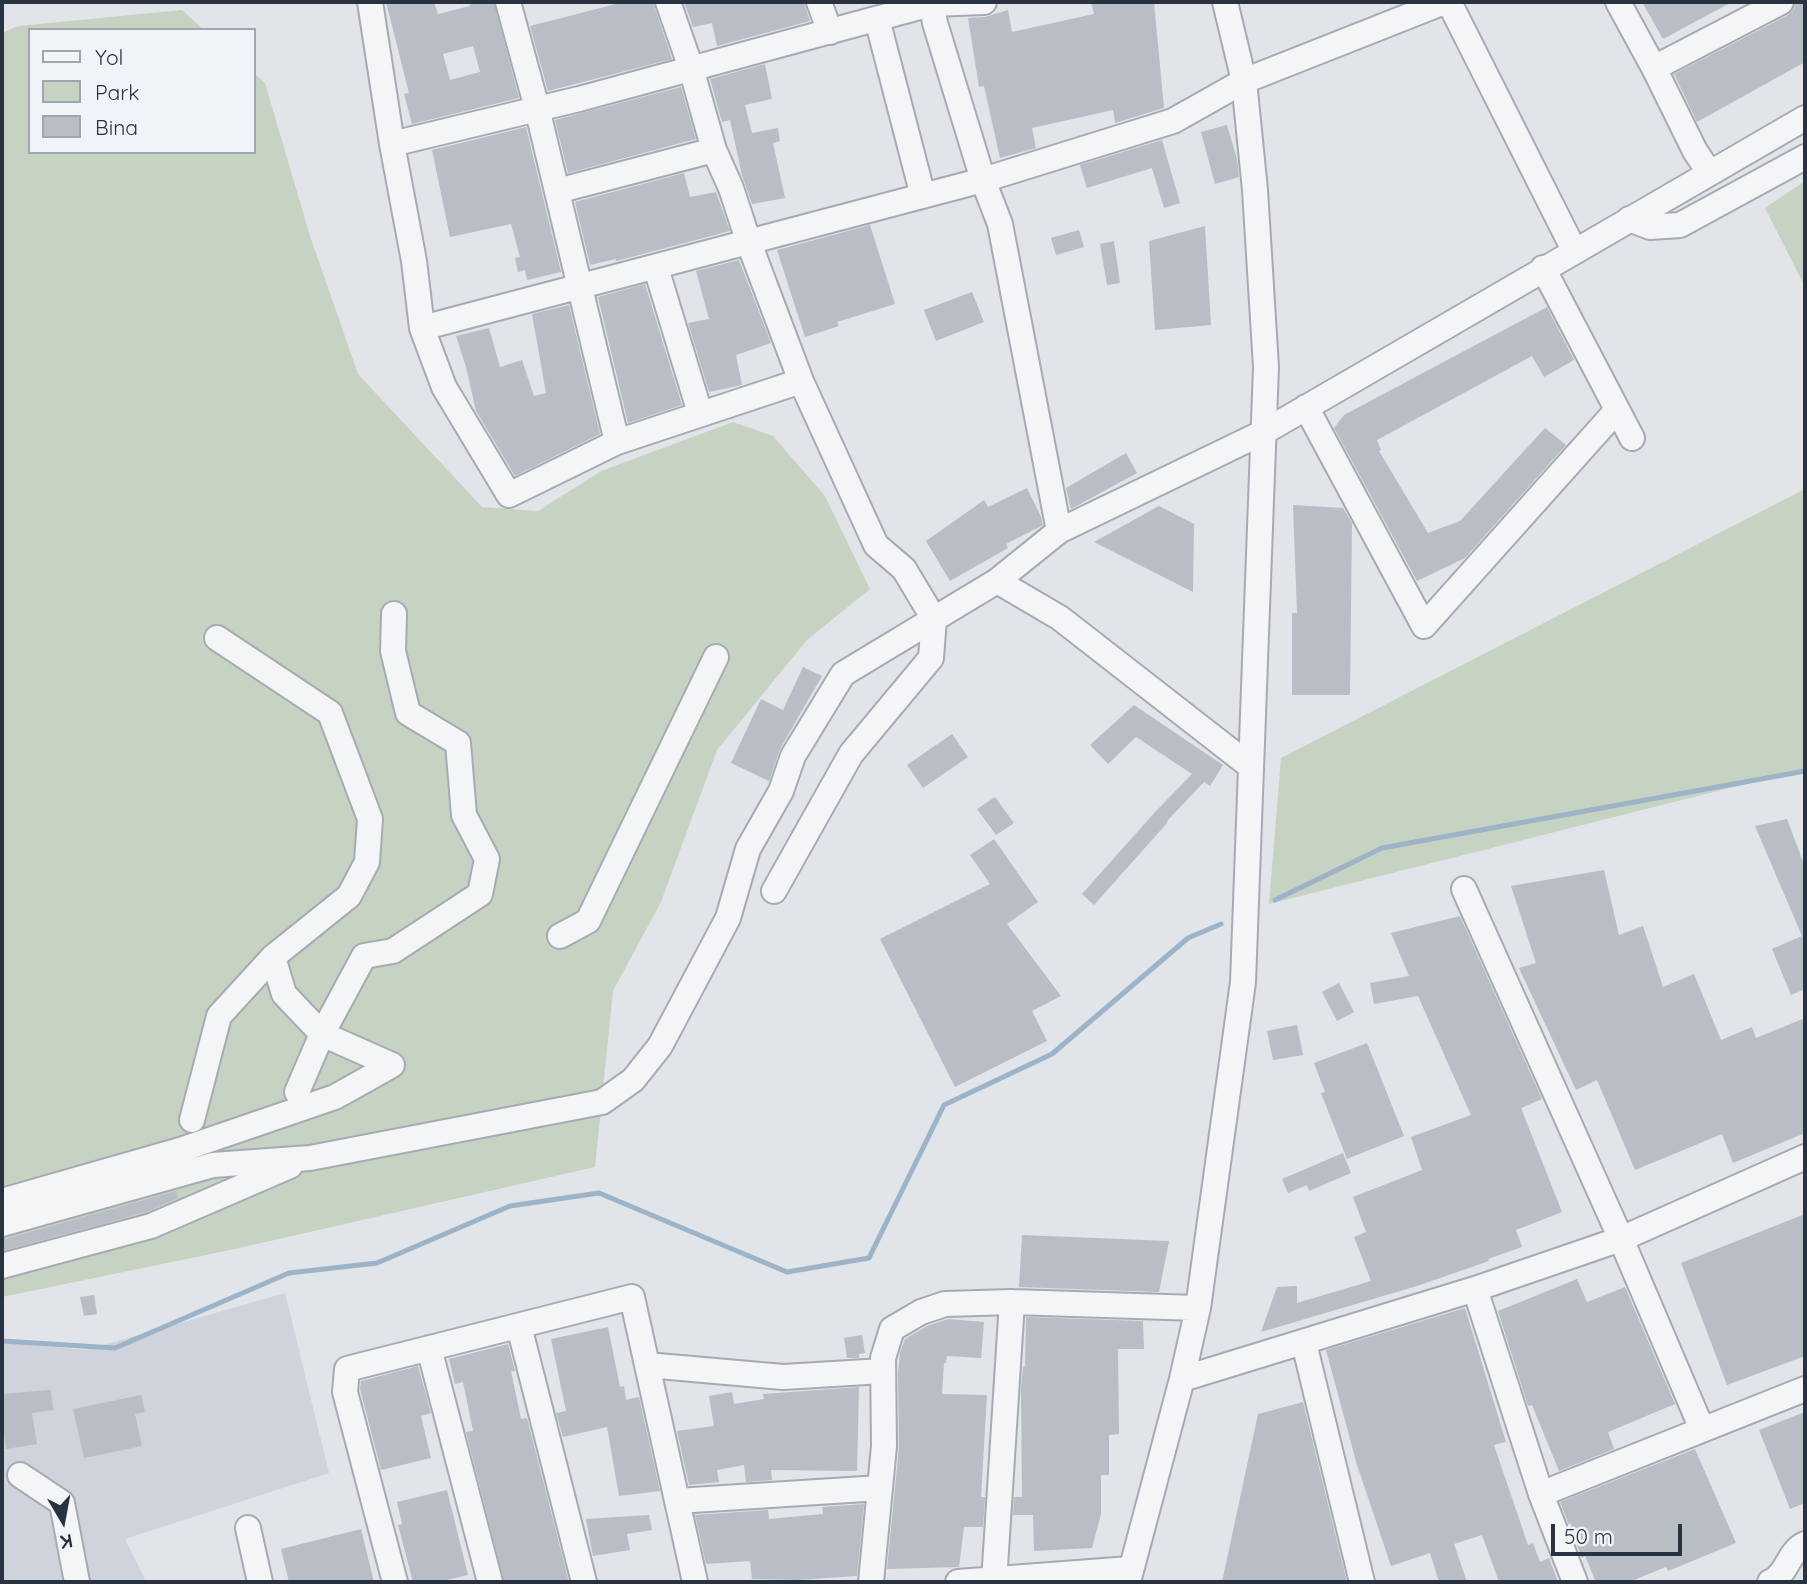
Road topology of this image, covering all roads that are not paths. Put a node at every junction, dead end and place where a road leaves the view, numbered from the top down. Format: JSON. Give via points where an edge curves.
{"nodes":[{"id":1,"x":369,"y":2,"type":"edge"},
{"id":2,"x":508,"y":2,"type":"edge"},
{"id":3,"x":668,"y":2,"type":"edge"},
{"id":4,"x":819,"y":2,"type":"edge"},
{"id":5,"x":984,"y":2,"type":"edge"},
{"id":6,"x":1225,"y":2,"type":"edge"},
{"id":7,"x":1444,"y":2,"type":"edge"},
{"id":8,"x":1449,"y":2,"type":"edge"},
{"id":9,"x":1618,"y":2,"type":"edge"},
{"id":10,"x":1781,"y":2,"type":"edge"},
{"id":11,"x":931,"y":3,"type":"edge"},
{"id":12,"x":877,"y":19,"type":"junction"},
{"id":13,"x":830,"y":32,"type":"junction"},
{"id":14,"x":691,"y":68,"type":"junction"},
{"id":15,"x":1654,"y":68,"type":"junction"},
{"id":16,"x":1244,"y":81,"type":"junction"},
{"id":17,"x":537,"y":108,"type":"junction"},
{"id":18,"x":1805,"y":118,"type":"edge"},
{"id":19,"x":392,"y":144,"type":"junction"},
{"id":20,"x":714,"y":150,"type":"junction"},
{"id":21,"x":1805,"y":157,"type":"edge"},
{"id":22,"x":1709,"y":172,"type":"junction"},
{"id":23,"x":983,"y":180,"type":"junction"},
{"id":24,"x":557,"y":191,"type":"junction"},
{"id":25,"x":923,"y":196,"type":"junction"},
{"id":26,"x":1629,"y":219,"type":"junction"},
{"id":27,"x":749,"y":243,"type":"junction"},
{"id":28,"x":1574,"y":250,"type":"junction"},
{"id":29,"x":656,"y":268,"type":"junction"},
{"id":30,"x":1543,"y":268,"type":"junction"},
{"id":31,"x":580,"y":287,"type":"junction"},
{"id":32,"x":422,"y":328,"type":"junction"},
{"id":33,"x":801,"y":381,"type":"junction"},
{"id":34,"x":1306,"y":407,"type":"junction"},
{"id":35,"x":1617,"y":410,"type":"junction"},
{"id":36,"x":700,"y":413,"type":"junction"},
{"id":37,"x":1264,"y":432,"type":"junction"},
{"id":38,"x":1632,"y":438,"type":"dead end"},
{"id":39,"x":617,"y":442,"type":"junction"},
{"id":40,"x":1059,"y":531,"type":"junction"},
{"id":41,"x":998,"y":581,"type":"junction"},
{"id":42,"x":394,"y":614,"type":"dead end"},
{"id":43,"x":934,"y":619,"type":"junction"},
{"id":44,"x":218,"y":638,"type":"dead end"},
{"id":45,"x":716,"y":657,"type":"dead end"},
{"id":46,"x":1250,"y":766,"type":"junction"},
{"id":47,"x":1464,"y":889,"type":"dead end"},
{"id":48,"x":774,"y":891,"type":"dead end"},
{"id":49,"x":560,"y":936,"type":"dead end"},
{"id":50,"x":272,"y":957,"type":"junction"},
{"id":51,"x":322,"y":1034,"type":"junction"},
{"id":52,"x":297,"y":1092,"type":"dead end"},
{"id":53,"x":192,"y":1120,"type":"dead end"},
{"id":54,"x":1805,"y":1157,"type":"edge"},
{"id":55,"x":310,"y":1158,"type":"junction"},
{"id":56,"x":2,"y":1201,"type":"edge"},
{"id":57,"x":2,"y":1224,"type":"edge"},
{"id":58,"x":1621,"y":1239,"type":"junction"},
{"id":59,"x":2,"y":1266,"type":"edge"},
{"id":60,"x":1475,"y":1289,"type":"junction"},
{"id":61,"x":1012,"y":1302,"type":"junction"},
{"id":62,"x":1198,"y":1308,"type":"junction"},
{"id":63,"x":519,"y":1326,"type":"junction"},
{"id":64,"x":1304,"y":1343,"type":"junction"},
{"id":65,"x":429,"y":1348,"type":"junction"},
{"id":66,"x":647,"y":1365,"type":"junction"},
{"id":67,"x":883,"y":1371,"type":"junction"},
{"id":68,"x":1182,"y":1378,"type":"junction"},
{"id":69,"x":1805,"y":1389,"type":"edge"},
{"id":70,"x":1702,"y":1429,"type":"junction"},
{"id":71,"x":20,"y":1475,"type":"dead end"},
{"id":72,"x":880,"y":1488,"type":"junction"},
{"id":73,"x":1541,"y":1494,"type":"junction"},
{"id":74,"x":677,"y":1501,"type":"junction"},
{"id":75,"x":248,"y":1528,"type":"dead end"},
{"id":76,"x":1805,"y":1544,"type":"edge"},
{"id":77,"x":1129,"y":1575,"type":"edge"},
{"id":78,"x":994,"y":1581,"type":"edge"},
{"id":79,"x":77,"y":1582,"type":"edge"},
{"id":80,"x":260,"y":1582,"type":"edge"},
{"id":81,"x":395,"y":1582,"type":"edge"},
{"id":82,"x":490,"y":1582,"type":"edge"},
{"id":83,"x":584,"y":1582,"type":"edge"},
{"id":84,"x":695,"y":1582,"type":"edge"},
{"id":85,"x":871,"y":1582,"type":"edge"},
{"id":86,"x":958,"y":1582,"type":"edge"},
{"id":87,"x":1362,"y":1582,"type":"edge"},
{"id":88,"x":1575,"y":1582,"type":"edge"},
{"id":89,"x":1770,"y":1582,"type":"edge"}],
"edges":[{"from":1,"to":19,"type":"street"},
{"from":2,"to":17,"type":"street"},
{"from":3,"to":14,"type":"street"},
{"from":4,"to":13,"type":"street"},
{"from":5,"to":11,"type":"street"},
{"from":6,"to":16,"type":"street"},
{"from":7,"to":16,"type":"street"},
{"from":8,"to":28,"type":"street"},
{"from":9,"to":15,"type":"street"},
{"from":10,"to":15,"type":"street"},
{"from":11,"to":12,"type":"street"},
{"from":11,"to":23,"type":"street"},
{"from":12,"to":13,"type":"street"},
{"from":12,"to":25,"type":"street"},
{"from":13,"to":14,"type":"street"},
{"from":14,"to":17,"type":"street"},
{"from":14,"to":20,"type":"street"},
{"from":15,"to":22,"type":"street"},
{"from":16,"to":23,"type":"street","via":[[1173,121]]},
{"from":16,"to":37,"type":"street","via":[[1266,367]]},
{"from":17,"to":19,"type":"street"},
{"from":17,"to":24,"type":"street"},
{"from":18,"to":22,"type":"street"},
{"from":19,"to":32,"type":"street"},
{"from":20,"to":24,"type":"street"},
{"from":20,"to":27,"type":"street"},
{"from":21,"to":26,"type":"street","via":[[1679,225],[1650,227]]},
{"from":22,"to":26,"type":"street"},
{"from":23,"to":25,"type":"street"},
{"from":23,"to":40,"type":"street","via":[[1000,225]]},
{"from":24,"to":31,"type":"street"},
{"from":25,"to":27,"type":"street"},
{"from":26,"to":28,"type":"street"},
{"from":27,"to":29,"type":"street"},
{"from":27,"to":33,"type":"street"},
{"from":28,"to":30,"type":"street"},
{"from":29,"to":31,"type":"street"},
{"from":29,"to":36,"type":"street"},
{"from":30,"to":34,"type":"street"},
{"from":30,"to":35,"type":"street"},
{"from":31,"to":32,"type":"street"},
{"from":31,"to":39,"type":"street"},
{"from":32,"to":39,"type":"street","via":[[444,387],[509,495]]},
{"from":33,"to":36,"type":"street"},
{"from":33,"to":43,"type":"street","via":[[876,545],[904,569]]},
{"from":34,"to":35,"type":"street","via":[[1424,626]]},
{"from":34,"to":37,"type":"street"},
{"from":35,"to":38,"type":"street"},
{"from":36,"to":39,"type":"street"},
{"from":37,"to":40,"type":"street"},
{"from":37,"to":46,"type":"street"},
{"from":40,"to":41,"type":"street"},
{"from":41,"to":43,"type":"street"},
{"from":41,"to":46,"type":"street","via":[[1060,618]]},
{"from":42,"to":51,"type":"street","via":[[393,651],[408,713],[458,743],[464,815],[487,859],[480,894],[393,951],[364,956]]},
{"from":43,"to":48,"type":"street","via":[[931,658],[851,754]]},
{"from":43,"to":55,"type":"street","via":[[843,674],[793,756],[781,790],[748,849],[728,918],[660,1046],[633,1080],[602,1102]]},
{"from":44,"to":50,"type":"street","via":[[330,713],[370,819],[367,862],[349,896]]},
{"from":45,"to":49,"type":"street","via":[[589,921]]},
{"from":46,"to":62,"type":"street","via":[[1243,982]]},
{"from":47,"to":58,"type":"street"},
{"from":50,"to":51,"type":"street","via":[[284,994]]},
{"from":50,"to":53,"type":"street","via":[[219,1016]]},
{"from":51,"to":52,"type":"street"},
{"from":51,"to":56,"type":"street","via":[[392,1065],[335,1097],[180,1150]]},
{"from":54,"to":58,"type":"street"},
{"from":55,"to":57,"type":"street","via":[[213,1165]]},
{"from":55,"to":59,"type":"street","via":[[151,1226]]},
{"from":58,"to":60,"type":"street"},
{"from":58,"to":70,"type":"street"},
{"from":60,"to":64,"type":"street"},
{"from":60,"to":73,"type":"street"},
{"from":61,"to":62,"type":"street"},
{"from":61,"to":67,"type":"street","via":[[945,1304],[921,1312],[892,1329]]},
{"from":61,"to":78,"type":"street"},
{"from":62,"to":68,"type":"street"},
{"from":63,"to":65,"type":"street"},
{"from":63,"to":66,"type":"street","via":[[632,1297]]},
{"from":63,"to":83,"type":"street"},
{"from":64,"to":68,"type":"street"},
{"from":64,"to":87,"type":"street"},
{"from":65,"to":81,"type":"street","via":[[347,1369],[345,1392]]},
{"from":65,"to":82,"type":"street"},
{"from":66,"to":67,"type":"street","via":[[783,1377]]},
{"from":66,"to":74,"type":"street"},
{"from":67,"to":72,"type":"street"},
{"from":68,"to":77,"type":"street"},
{"from":69,"to":70,"type":"street"},
{"from":70,"to":73,"type":"street"},
{"from":71,"to":79,"type":"street","via":[[62,1503]]},
{"from":72,"to":74,"type":"street"},
{"from":72,"to":85,"type":"street"},
{"from":73,"to":88,"type":"street"},
{"from":74,"to":84,"type":"street"},
{"from":75,"to":80,"type":"street"},
{"from":76,"to":89,"type":"street"},
{"from":77,"to":78,"type":"street"},
{"from":78,"to":86,"type":"street"}]}
